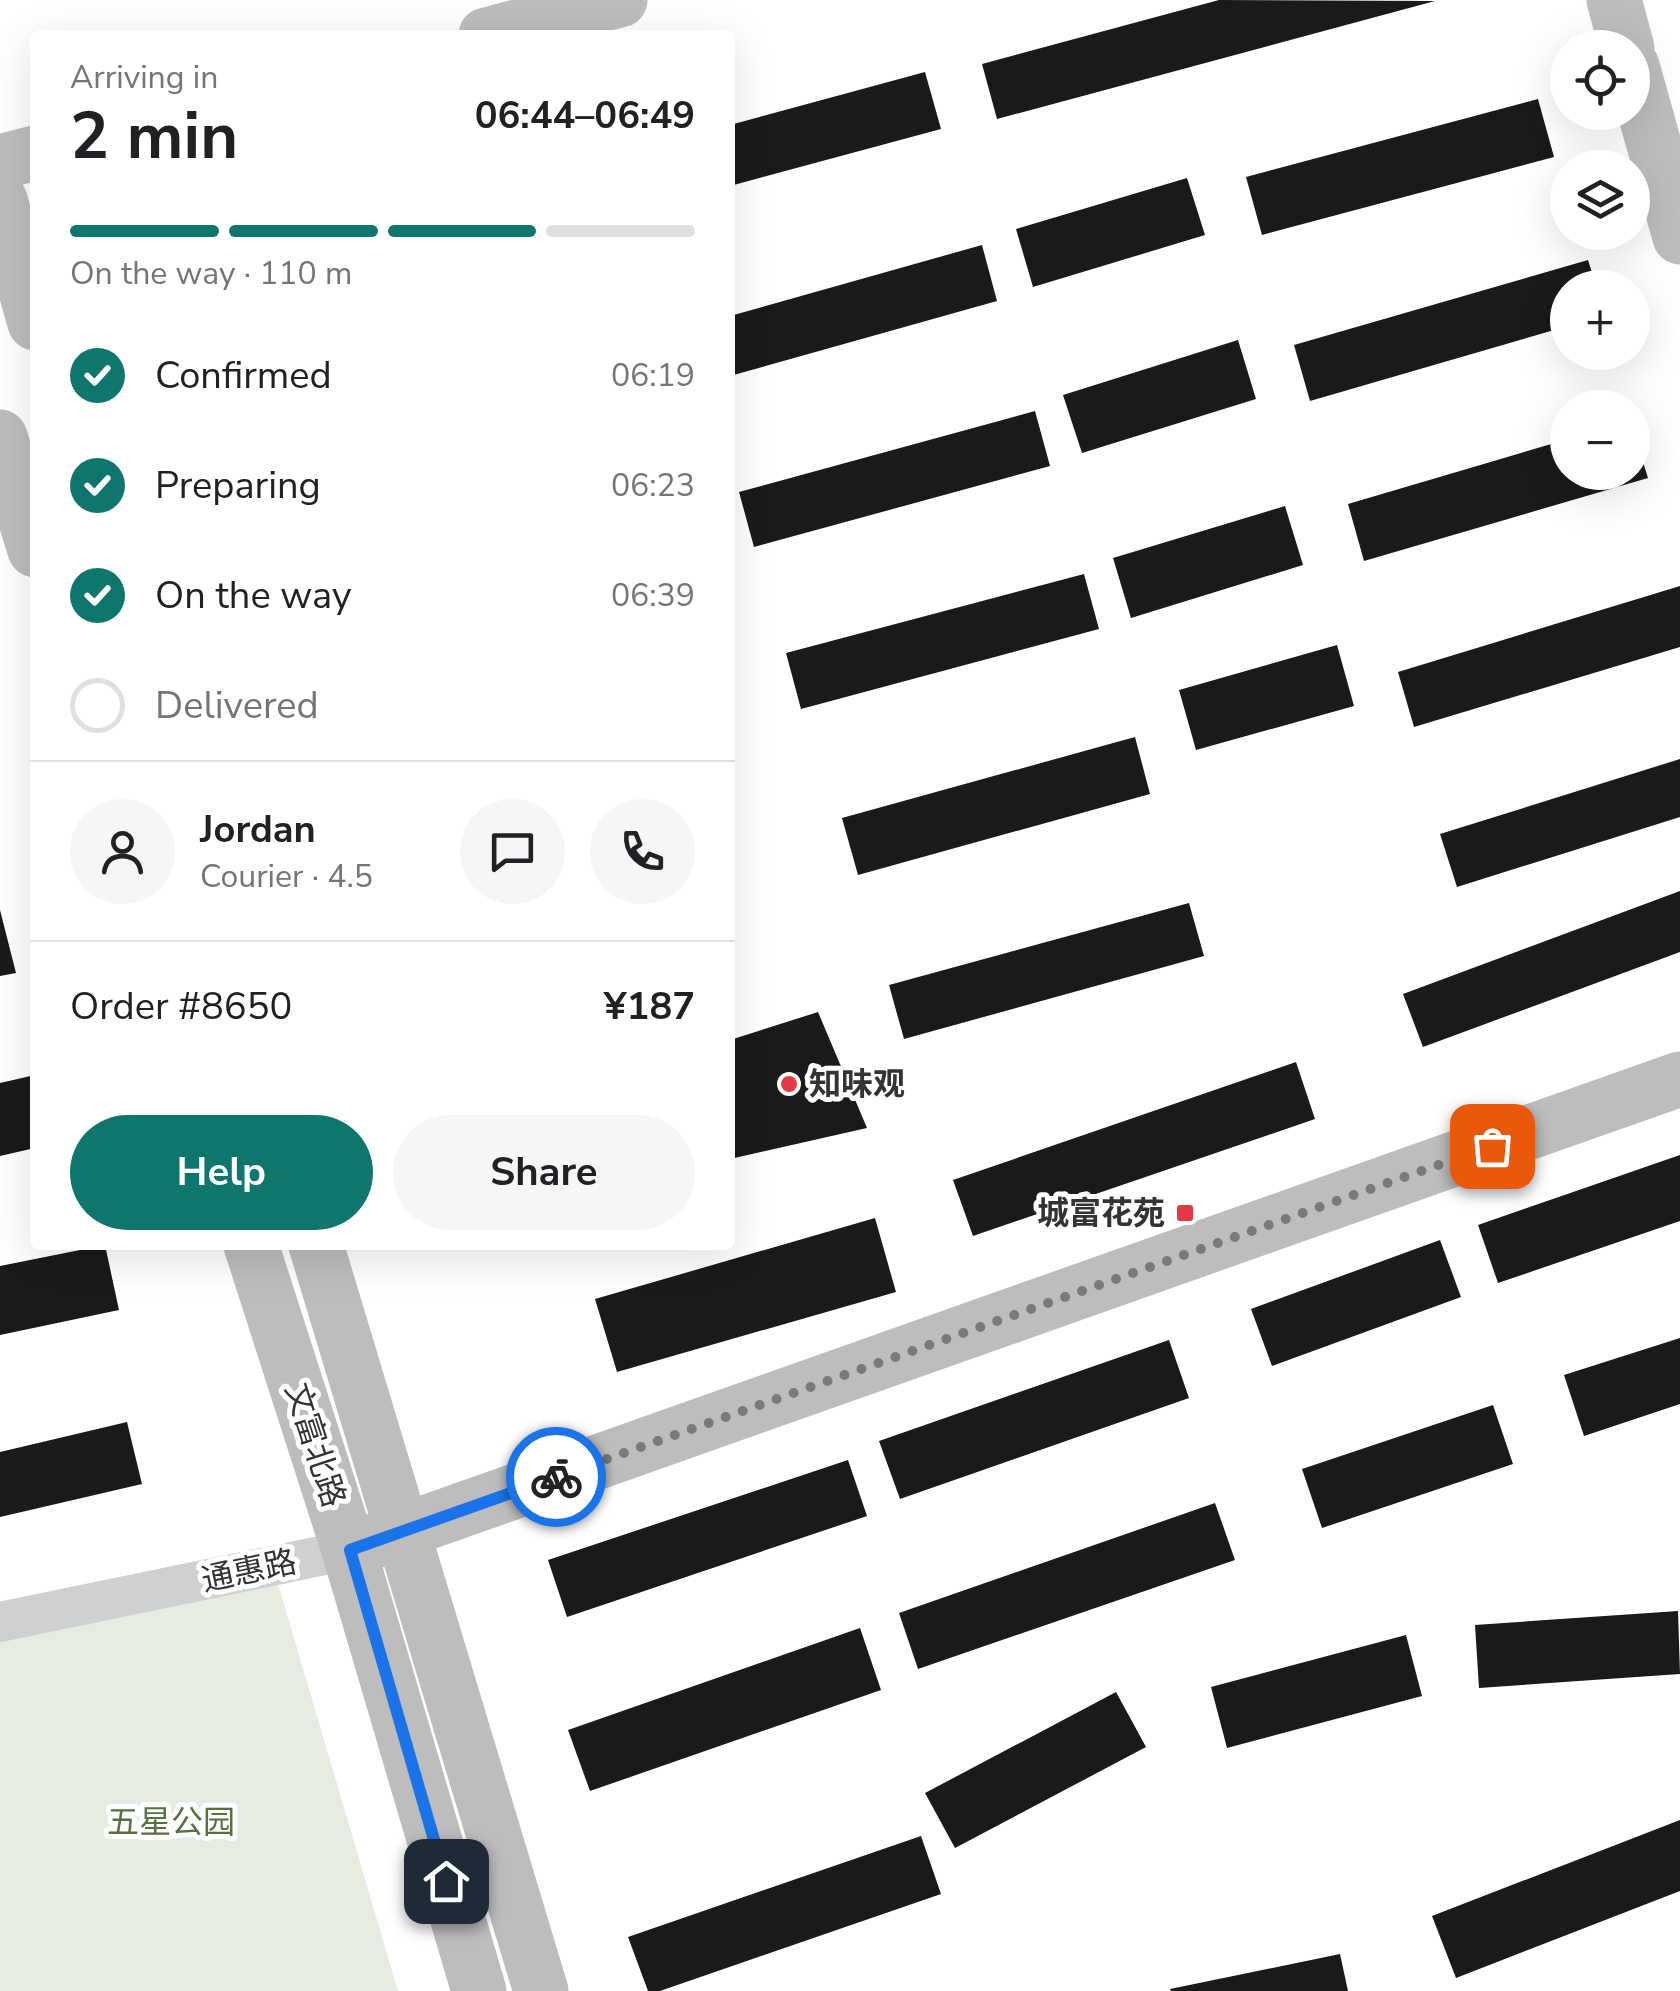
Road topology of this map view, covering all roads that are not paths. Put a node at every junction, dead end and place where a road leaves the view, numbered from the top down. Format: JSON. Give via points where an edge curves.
{"nodes":[{"id":1,"x":620,"y":0,"type":"edge"},
{"id":2,"x":1614,"y":0,"type":"edge"},
{"id":3,"x":505,"y":30,"type":"edge"},
{"id":4,"x":1622,"y":30,"type":"edge"},
{"id":5,"x":1650,"y":130,"type":"edge"},
{"id":6,"x":30,"y":153,"type":"edge"},
{"id":7,"x":0,"y":162,"type":"edge"},
{"id":8,"x":0,"y":200,"type":"edge"},
{"id":9,"x":1680,"y":236,"type":"edge"},
{"id":10,"x":30,"y":305,"type":"edge"},
{"id":11,"x":0,"y":437,"type":"edge"},
{"id":12,"x":30,"y":534,"type":"edge"},
{"id":13,"x":1680,"y":1079,"type":"edge"},
{"id":14,"x":253,"y":1250,"type":"edge"},
{"id":15,"x":318,"y":1250,"type":"edge"},
{"id":16,"x":404,"y":1530,"type":"junction"},
{"id":17,"x":350,"y":1550,"type":"junction"},
{"id":18,"x":0,"y":1622,"type":"edge"},
{"id":19,"x":479,"y":1991,"type":"edge"},
{"id":20,"x":540,"y":1991,"type":"edge"}],
"edges":[{"from":1,"to":3,"type":"main road"},
{"from":2,"to":4,"type":"main road"},
{"from":5,"to":9,"type":"main road"},
{"from":6,"to":7,"type":"main road"},
{"from":8,"to":10,"type":"main road"},
{"from":11,"to":12,"type":"main road"},
{"from":13,"to":16,"type":"main road","name":"通惠路"},
{"from":14,"to":17,"type":"main road","name":"文富北路"},
{"from":15,"to":16,"type":"main road","name":"文富北路"},
{"from":16,"to":17,"type":"main road","name":"通惠路"},
{"from":16,"to":20,"type":"main road","name":"文富北路"},
{"from":17,"to":18,"type":"street","name":"通惠路"},
{"from":17,"to":19,"type":"main road","name":"文富北路"}]}
